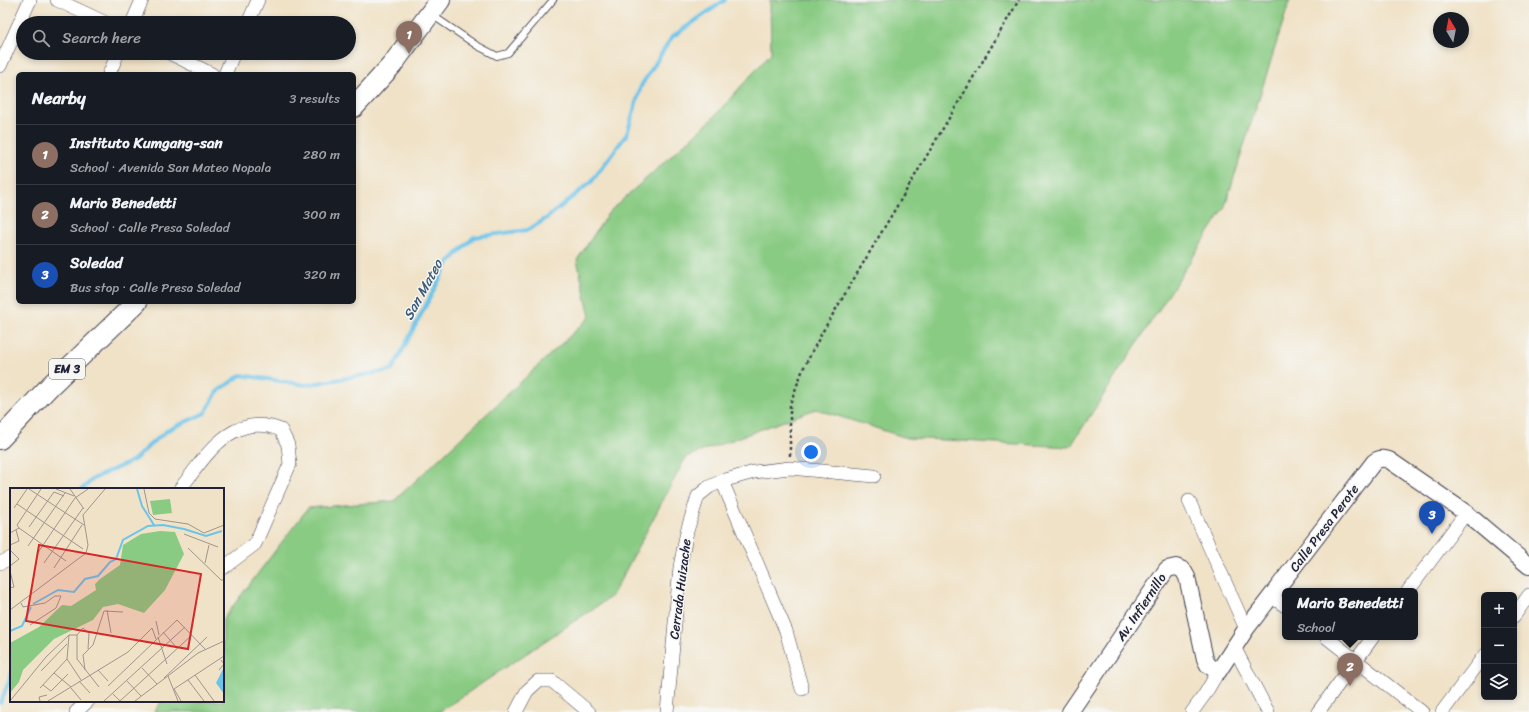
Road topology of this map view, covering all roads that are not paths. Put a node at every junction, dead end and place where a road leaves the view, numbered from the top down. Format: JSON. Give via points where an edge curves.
{"nodes":[{"id":1,"x":30,"y":0,"type":"edge"},
{"id":2,"x":57,"y":0,"type":"edge"},
{"id":3,"x":142,"y":0,"type":"edge"},
{"id":4,"x":258,"y":0,"type":"edge"},
{"id":5,"x":554,"y":0,"type":"edge"},
{"id":6,"x":435,"y":7,"type":"edge"},
{"id":7,"x":23,"y":16,"type":"edge"},
{"id":8,"x":91,"y":16,"type":"edge"},
{"id":9,"x":135,"y":16,"type":"edge"},
{"id":10,"x":251,"y":16,"type":"edge"},
{"id":11,"x":16,"y":31,"type":"edge"},
{"id":12,"x":115,"y":60,"type":"edge"},
{"id":13,"x":183,"y":60,"type":"edge"},
{"id":14,"x":231,"y":60,"type":"edge"},
{"id":15,"x":0,"y":66,"type":"edge"},
{"id":16,"x":110,"y":72,"type":"edge"},
{"id":17,"x":208,"y":72,"type":"edge"},
{"id":18,"x":226,"y":72,"type":"edge"},
{"id":19,"x":356,"y":105,"type":"edge"},
{"id":20,"x":135,"y":304,"type":"edge"},
{"id":21,"x":0,"y":439,"type":"edge"},
{"id":22,"x":874,"y":476,"type":"dead end"},
{"id":23,"x":722,"y":481,"type":"junction"},
{"id":24,"x":181,"y":488,"type":"edge"},
{"id":25,"x":1189,"y":501,"type":"dead end"},
{"id":26,"x":1466,"y":514,"type":"junction"},
{"id":27,"x":10,"y":558,"type":"edge"},
{"id":28,"x":0,"y":563,"type":"edge"},
{"id":29,"x":1529,"y":566,"type":"edge"},
{"id":30,"x":224,"y":567,"type":"edge"},
{"id":31,"x":1410,"y":588,"type":"edge"},
{"id":32,"x":1272,"y":596,"type":"junction"},
{"id":33,"x":1529,"y":596,"type":"edge"},
{"id":34,"x":1282,"y":604,"type":"edge"},
{"id":35,"x":1517,"y":612,"type":"edge"},
{"id":36,"x":1246,"y":629,"type":"junction"},
{"id":37,"x":1330,"y":640,"type":"edge"},
{"id":38,"x":1371,"y":640,"type":"edge"},
{"id":39,"x":1234,"y":647,"type":"junction"},
{"id":40,"x":1356,"y":660,"type":"junction"},
{"id":41,"x":1481,"y":660,"type":"edge"},
{"id":42,"x":1218,"y":672,"type":"junction"},
{"id":43,"x":802,"y":689,"type":"dead end"},
{"id":44,"x":87,"y":702,"type":"edge"},
{"id":45,"x":76,"y":712,"type":"edge"},
{"id":46,"x":516,"y":712,"type":"edge"},
{"id":47,"x":589,"y":712,"type":"edge"},
{"id":48,"x":667,"y":712,"type":"edge"},
{"id":49,"x":1070,"y":712,"type":"edge"},
{"id":50,"x":1192,"y":712,"type":"edge"},
{"id":51,"x":1268,"y":712,"type":"edge"},
{"id":52,"x":1318,"y":712,"type":"edge"},
{"id":53,"x":1422,"y":712,"type":"edge"},
{"id":54,"x":1442,"y":712,"type":"edge"}],
"edges":[{"from":1,"to":7,"type":"street"},
{"from":2,"to":8,"type":"street"},
{"from":3,"to":9,"type":"street"},
{"from":4,"to":10,"type":"street"},
{"from":5,"to":6,"type":"lane","via":[[508,52],[497,56],[476,45]]},
{"from":6,"to":19,"type":"main road","via":[[392,65]]},
{"from":11,"to":15,"type":"street"},
{"from":12,"to":16,"type":"street"},
{"from":13,"to":17,"type":"street"},
{"from":14,"to":18,"type":"street"},
{"from":20,"to":21,"type":"main road","number":"EM 3","via":[[51,385]]},
{"from":22,"to":23,"type":"street","name":"Cerrada Huizache","via":[[790,468],[754,472]]},
{"from":23,"to":43,"type":"street","via":[[786,631]]},
{"from":23,"to":48,"type":"street","name":"Cerrada Huizache","via":[[708,487],[698,496],[687,531],[680,567]]},
{"from":24,"to":30,"type":"street","via":[[212,447],[227,435],[251,425],[268,425],[281,430],[288,445],[290,464],[255,544]]},
{"from":25,"to":36,"type":"street"},
{"from":26,"to":29,"type":"street"},
{"from":26,"to":31,"type":"street"},
{"from":26,"to":32,"type":"street","name":"Calle Presa Perote","via":[[1383,458],[1374,462]]},
{"from":27,"to":28,"type":"street"},
{"from":32,"to":34,"type":"street"},
{"from":32,"to":36,"type":"street","name":"Calle Presa Perote"},
{"from":33,"to":35,"type":"street"},
{"from":36,"to":39,"type":"street","name":"Calle Presa Perote"},
{"from":37,"to":40,"type":"street"},
{"from":38,"to":40,"type":"street"},
{"from":39,"to":42,"type":"street","name":"Calle Presa Perote"},
{"from":39,"to":51,"type":"street"},
{"from":40,"to":52,"type":"street"},
{"from":40,"to":53,"type":"street"},
{"from":41,"to":54,"type":"street"},
{"from":42,"to":49,"type":"street","name":"Av. Infiernillo","via":[[1204,659],[1187,577],[1183,570],[1176,567],[1167,569]]},
{"from":42,"to":50,"type":"street","name":"Calle Presa Perote"},
{"from":44,"to":45,"type":"street"},
{"from":46,"to":47,"type":"street","via":[[527,691],[538,681],[552,681]]}]}
